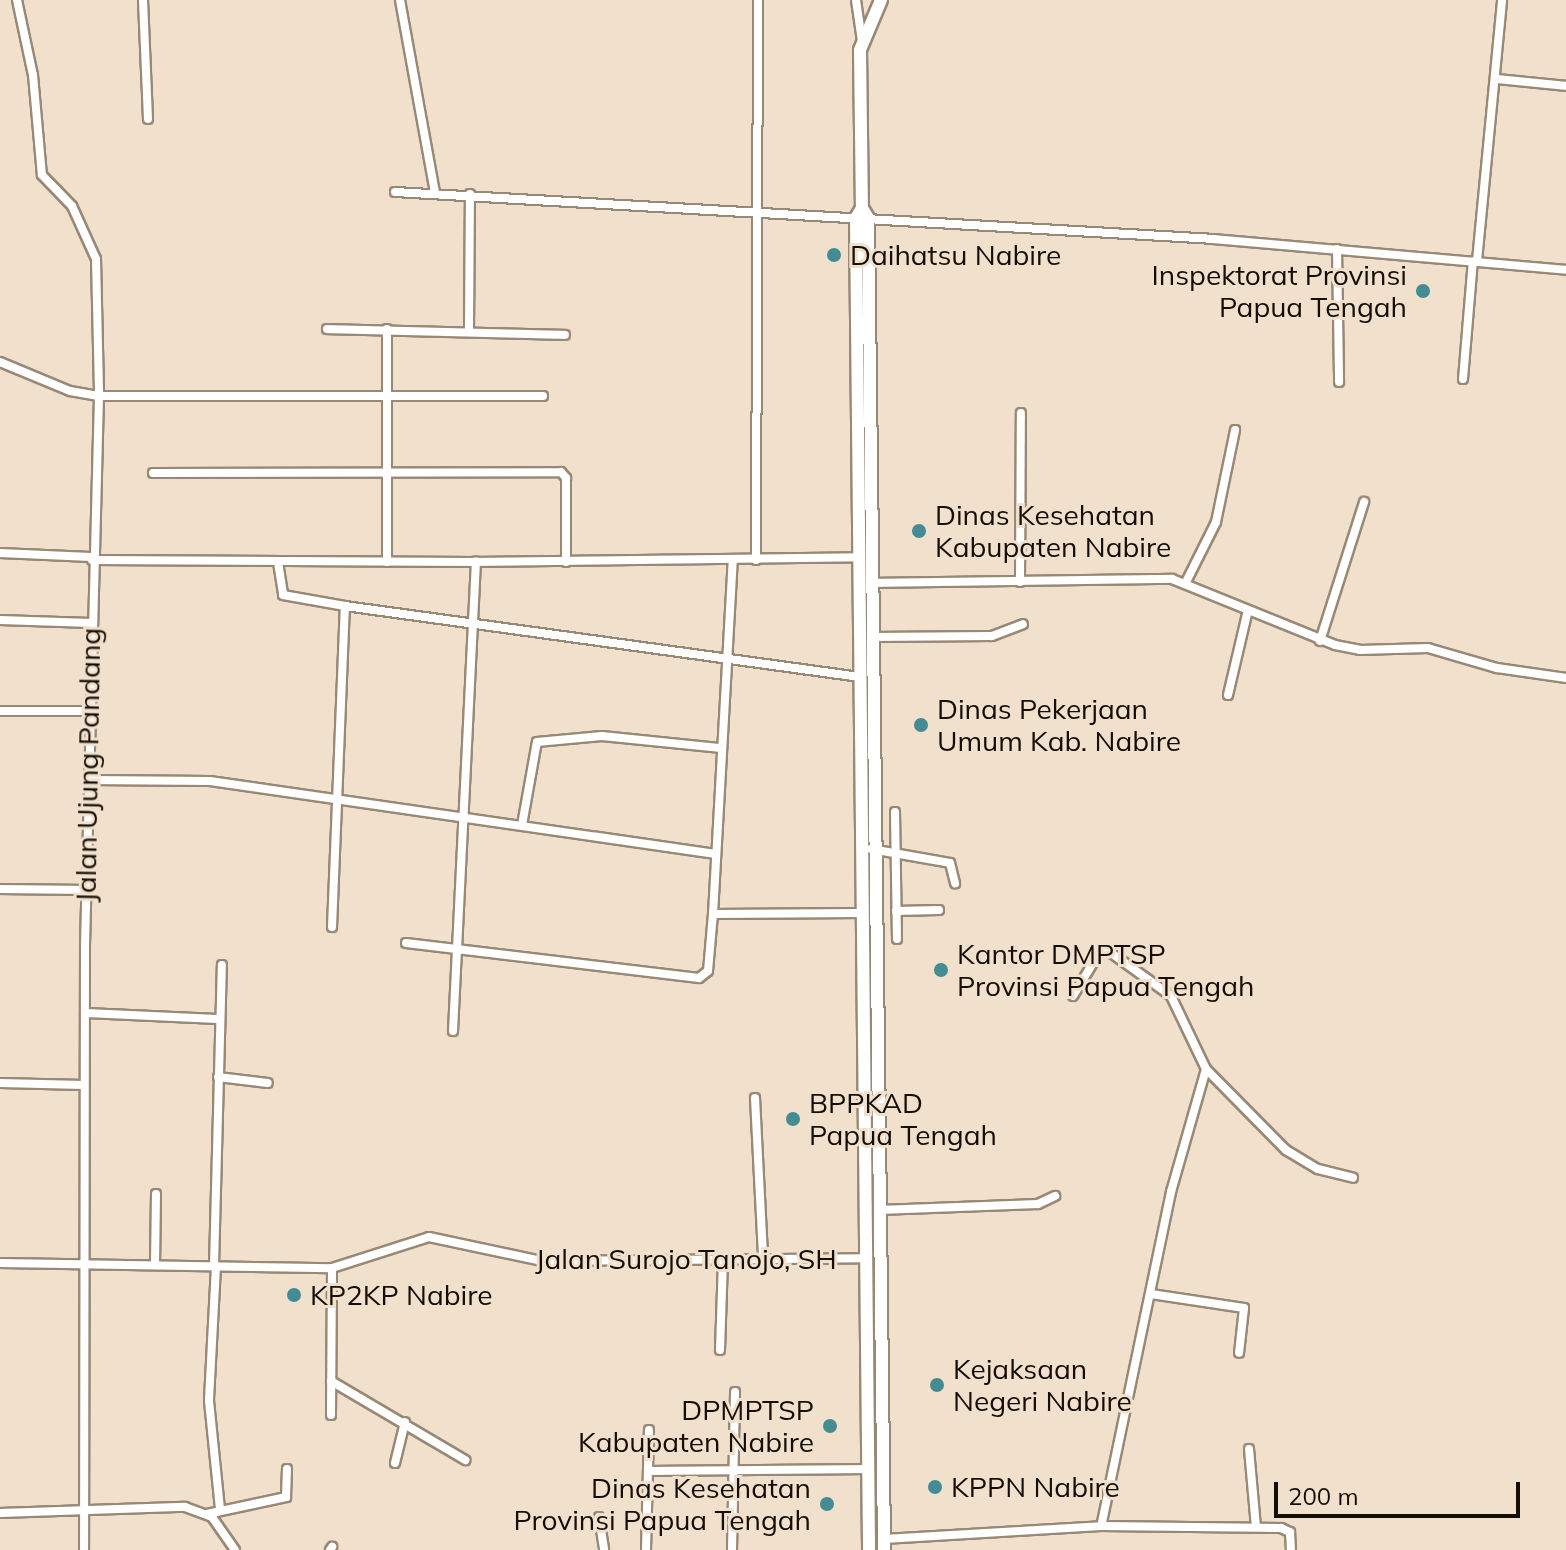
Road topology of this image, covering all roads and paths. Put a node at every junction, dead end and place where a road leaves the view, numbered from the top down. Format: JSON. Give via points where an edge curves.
{"nodes":[{"id":1,"x":17,"y":0,"type":"edge"},
{"id":2,"x":143,"y":0,"type":"edge"},
{"id":3,"x":400,"y":0,"type":"edge"},
{"id":4,"x":758,"y":0,"type":"edge"},
{"id":5,"x":856,"y":0,"type":"edge"},
{"id":6,"x":881,"y":0,"type":"edge"},
{"id":7,"x":1502,"y":0,"type":"edge"},
{"id":8,"x":862,"y":41,"type":"junction"},
{"id":9,"x":1496,"y":79,"type":"junction"},
{"id":10,"x":1566,"y":86,"type":"edge"},
{"id":11,"x":148,"y":119,"type":"dead end"},
{"id":12,"x":395,"y":192,"type":"dead end"},
{"id":13,"x":435,"y":193,"type":"junction"},
{"id":14,"x":470,"y":194,"type":"junction"},
{"id":15,"x":759,"y":213,"type":"junction"},
{"id":16,"x":862,"y":214,"type":"junction"},
{"id":17,"x":1337,"y":249,"type":"junction"},
{"id":18,"x":1475,"y":261,"type":"junction"},
{"id":19,"x":1566,"y":270,"type":"edge"},
{"id":20,"x":327,"y":329,"type":"dead end"},
{"id":21,"x":387,"y":329,"type":"junction"},
{"id":22,"x":469,"y":330,"type":"junction"},
{"id":23,"x":565,"y":335,"type":"dead end"},
{"id":24,"x":0,"y":362,"type":"edge"},
{"id":25,"x":1463,"y":379,"type":"dead end"},
{"id":26,"x":1339,"y":382,"type":"dead end"},
{"id":27,"x":99,"y":396,"type":"junction"},
{"id":28,"x":386,"y":396,"type":"junction"},
{"id":29,"x":543,"y":396,"type":"dead end"},
{"id":30,"x":1021,"y":413,"type":"dead end"},
{"id":31,"x":1235,"y":430,"type":"dead end"},
{"id":32,"x":387,"y":471,"type":"junction"},
{"id":33,"x":153,"y":473,"type":"dead end"},
{"id":34,"x":1364,"y":502,"type":"dead end"},
{"id":35,"x":0,"y":553,"type":"edge"},
{"id":36,"x":859,"y":557,"type":"junction"},
{"id":37,"x":92,"y":559,"type":"junction"},
{"id":38,"x":733,"y":560,"type":"junction"},
{"id":39,"x":756,"y":560,"type":"junction"},
{"id":40,"x":278,"y":562,"type":"junction"},
{"id":41,"x":387,"y":562,"type":"junction"},
{"id":42,"x":476,"y":562,"type":"junction"},
{"id":43,"x":566,"y":562,"type":"junction"},
{"id":44,"x":1020,"y":582,"type":"junction"},
{"id":45,"x":1186,"y":582,"type":"junction"},
{"id":46,"x":871,"y":583,"type":"junction"},
{"id":47,"x":345,"y":606,"type":"junction"},
{"id":48,"x":1248,"y":610,"type":"junction"},
{"id":49,"x":0,"y":620,"type":"edge"},
{"id":50,"x":91,"y":623,"type":"junction"},
{"id":51,"x":1023,"y":624,"type":"dead end"},
{"id":52,"x":470,"y":626,"type":"junction"},
{"id":53,"x":872,"y":637,"type":"junction"},
{"id":54,"x":1320,"y":641,"type":"junction"},
{"id":55,"x":724,"y":659,"type":"junction"},
{"id":56,"x":860,"y":677,"type":"junction"},
{"id":57,"x":1566,"y":678,"type":"edge"},
{"id":58,"x":1228,"y":695,"type":"dead end"},
{"id":59,"x":0,"y":711,"type":"edge"},
{"id":60,"x":89,"y":711,"type":"junction"},
{"id":61,"x":721,"y":748,"type":"junction"},
{"id":62,"x":89,"y":780,"type":"junction"},
{"id":63,"x":340,"y":799,"type":"junction"},
{"id":64,"x":895,"y":812,"type":"dead end"},
{"id":65,"x":463,"y":816,"type":"junction"},
{"id":66,"x":522,"y":825,"type":"junction"},
{"id":67,"x":868,"y":849,"type":"junction"},
{"id":68,"x":895,"y":853,"type":"junction"},
{"id":69,"x":716,"y":854,"type":"junction"},
{"id":70,"x":955,"y":883,"type":"dead end"},
{"id":71,"x":0,"y":889,"type":"edge"},
{"id":72,"x":86,"y":890,"type":"junction"},
{"id":73,"x":939,"y":910,"type":"dead end"},
{"id":74,"x":896,"y":911,"type":"junction"},
{"id":75,"x":862,"y":913,"type":"junction"},
{"id":76,"x":713,"y":914,"type":"junction"},
{"id":77,"x":332,"y":927,"type":"dead end"},
{"id":78,"x":897,"y":939,"type":"dead end"},
{"id":79,"x":406,"y":943,"type":"dead end"},
{"id":80,"x":458,"y":950,"type":"junction"},
{"id":81,"x":222,"y":965,"type":"dead end"},
{"id":82,"x":1073,"y":996,"type":"dead end"},
{"id":83,"x":85,"y":1013,"type":"junction"},
{"id":84,"x":219,"y":1019,"type":"junction"},
{"id":85,"x":453,"y":1031,"type":"dead end"},
{"id":86,"x":1206,"y":1069,"type":"junction"},
{"id":87,"x":218,"y":1077,"type":"junction"},
{"id":88,"x":0,"y":1083,"type":"edge"},
{"id":89,"x":268,"y":1083,"type":"dead end"},
{"id":90,"x":84,"y":1085,"type":"junction"},
{"id":91,"x":755,"y":1098,"type":"dead end"},
{"id":92,"x":865,"y":1164,"type":"junction"},
{"id":93,"x":879,"y":1164,"type":"junction"},
{"id":94,"x":1353,"y":1178,"type":"dead end"},
{"id":95,"x":156,"y":1194,"type":"dead end"},
{"id":96,"x":1055,"y":1196,"type":"dead end"},
{"id":97,"x":879,"y":1210,"type":"junction"},
{"id":98,"x":723,"y":1258,"type":"junction"},
{"id":99,"x":763,"y":1258,"type":"junction"},
{"id":100,"x":866,"y":1258,"type":"junction"},
{"id":101,"x":0,"y":1263,"type":"edge"},
{"id":102,"x":83,"y":1264,"type":"junction"},
{"id":103,"x":155,"y":1265,"type":"junction"},
{"id":104,"x":215,"y":1266,"type":"junction"},
{"id":105,"x":332,"y":1268,"type":"junction"},
{"id":106,"x":1151,"y":1294,"type":"junction"},
{"id":107,"x":720,"y":1350,"type":"dead end"},
{"id":108,"x":1239,"y":1353,"type":"dead end"},
{"id":109,"x":331,"y":1381,"type":"junction"},
{"id":110,"x":735,"y":1392,"type":"dead end"},
{"id":111,"x":867,"y":1395,"type":"junction"},
{"id":112,"x":882,"y":1395,"type":"junction"},
{"id":113,"x":331,"y":1415,"type":"dead end"},
{"id":114,"x":405,"y":1422,"type":"junction"},
{"id":115,"x":649,"y":1430,"type":"dead end"},
{"id":116,"x":1249,"y":1449,"type":"dead end"},
{"id":117,"x":465,"y":1460,"type":"dead end"},
{"id":118,"x":395,"y":1463,"type":"dead end"},
{"id":119,"x":287,"y":1469,"type":"dead end"},
{"id":120,"x":868,"y":1469,"type":"junction"},
{"id":121,"x":736,"y":1470,"type":"junction"},
{"id":122,"x":649,"y":1471,"type":"junction"},
{"id":123,"x":220,"y":1509,"type":"junction"},
{"id":124,"x":86,"y":1511,"type":"junction"},
{"id":125,"x":0,"y":1513,"type":"edge"},
{"id":126,"x":207,"y":1514,"type":"junction"},
{"id":127,"x":599,"y":1517,"type":"dead end"},
{"id":128,"x":1101,"y":1526,"type":"junction"},
{"id":129,"x":1256,"y":1527,"type":"junction"},
{"id":130,"x":884,"y":1544,"type":"edge"},
{"id":131,"x":84,"y":1550,"type":"edge"},
{"id":132,"x":235,"y":1550,"type":"edge"},
{"id":133,"x":604,"y":1550,"type":"edge"},
{"id":134,"x":646,"y":1550,"type":"edge"},
{"id":135,"x":732,"y":1550,"type":"edge"},
{"id":136,"x":869,"y":1550,"type":"edge"},
{"id":137,"x":1291,"y":1550,"type":"edge"}],
"edges":[{"from":1,"to":27,"type":"street","name":"Jalan Ujung Pandang","via":[[33,75],[42,175],[72,206],[95,254]]},
{"from":2,"to":11,"type":"street"},
{"from":3,"to":13,"type":"street"},
{"from":4,"to":15,"type":"street"},
{"from":5,"to":8,"type":"street"},
{"from":6,"to":8,"type":"main road"},
{"from":7,"to":9,"type":"street"},
{"from":8,"to":16,"type":"main road"},
{"from":9,"to":10,"type":"street"},
{"from":9,"to":18,"type":"street"},
{"from":12,"to":13,"type":"street"},
{"from":13,"to":14,"type":"street"},
{"from":14,"to":15,"type":"street"},
{"from":14,"to":22,"type":"street"},
{"from":15,"to":16,"type":"street"},
{"from":15,"to":39,"type":"street"},
{"from":16,"to":17,"type":"street"},
{"from":16,"to":36,"type":"main road"},
{"from":16,"to":46,"type":"main road"},
{"from":17,"to":18,"type":"street"},
{"from":17,"to":26,"type":"street"},
{"from":18,"to":19,"type":"street"},
{"from":18,"to":25,"type":"street"},
{"from":20,"to":21,"type":"street"},
{"from":21,"to":22,"type":"street"},
{"from":21,"to":28,"type":"street"},
{"from":22,"to":23,"type":"street"},
{"from":24,"to":27,"type":"street","via":[[70,391]]},
{"from":27,"to":28,"type":"street"},
{"from":27,"to":37,"type":"street","name":"Jalan Ujung Pandang"},
{"from":28,"to":29,"type":"street"},
{"from":28,"to":32,"type":"street"},
{"from":30,"to":44,"type":"street"},
{"from":31,"to":45,"type":"street","via":[[1215,526]]},
{"from":32,"to":33,"type":"street"},
{"from":32,"to":41,"type":"street"},
{"from":32,"to":43,"type":"street","via":[[563,473]]},
{"from":34,"to":54,"type":"street"},
{"from":35,"to":37,"type":"street"},
{"from":36,"to":39,"type":"street"},
{"from":36,"to":56,"type":"main road"},
{"from":37,"to":40,"type":"street"},
{"from":37,"to":50,"type":"street","name":"Jalan Ujung Pandang"},
{"from":38,"to":39,"type":"street"},
{"from":38,"to":43,"type":"street"},
{"from":38,"to":55,"type":"street"},
{"from":40,"to":41,"type":"street"},
{"from":40,"to":47,"type":"street","via":[[283,595]]},
{"from":41,"to":42,"type":"street"},
{"from":42,"to":43,"type":"street"},
{"from":42,"to":52,"type":"street"},
{"from":44,"to":45,"type":"street"},
{"from":44,"to":46,"type":"street"},
{"from":45,"to":48,"type":"street"},
{"from":46,"to":53,"type":"main road"},
{"from":47,"to":52,"type":"street"},
{"from":47,"to":63,"type":"street"},
{"from":48,"to":54,"type":"street"},
{"from":48,"to":58,"type":"street"},
{"from":49,"to":50,"type":"street"},
{"from":50,"to":60,"type":"street","name":"Jalan Ujung Pandang"},
{"from":51,"to":53,"type":"street","via":[[992,636]]},
{"from":52,"to":55,"type":"street"},
{"from":52,"to":65,"type":"street"},
{"from":53,"to":67,"type":"main road"},
{"from":54,"to":57,"type":"street","via":[[1360,650],[1428,648],[1497,668]]},
{"from":55,"to":56,"type":"street"},
{"from":55,"to":61,"type":"street"},
{"from":56,"to":67,"type":"main road"},
{"from":59,"to":60,"type":"street"},
{"from":60,"to":62,"type":"street","name":"Jalan Ujung Pandang"},
{"from":61,"to":66,"type":"street","via":[[602,736],[537,742]]},
{"from":61,"to":69,"type":"street"},
{"from":62,"to":63,"type":"street","via":[[200,780]]},
{"from":62,"to":72,"type":"street","name":"Jalan Ujung Pandang"},
{"from":63,"to":65,"type":"street"},
{"from":63,"to":77,"type":"street"},
{"from":64,"to":68,"type":"street"},
{"from":65,"to":66,"type":"street"},
{"from":65,"to":80,"type":"street"},
{"from":66,"to":69,"type":"street"},
{"from":67,"to":68,"type":"street"},
{"from":67,"to":75,"type":"main road"},
{"from":67,"to":93,"type":"main road"},
{"from":68,"to":70,"type":"street","via":[[950,863]]},
{"from":68,"to":74,"type":"street"},
{"from":69,"to":76,"type":"street"},
{"from":71,"to":72,"type":"street"},
{"from":72,"to":83,"type":"street","name":"Jalan Ujung Pandang"},
{"from":73,"to":74,"type":"street"},
{"from":74,"to":78,"type":"street"},
{"from":75,"to":76,"type":"street"},
{"from":75,"to":92,"type":"main road"},
{"from":76,"to":80,"type":"street","via":[[708,971],[702,978]]},
{"from":79,"to":80,"type":"street"},
{"from":80,"to":85,"type":"street"},
{"from":81,"to":84,"type":"street"},
{"from":82,"to":86,"type":"street","via":[[1100,950],[1107,950],[1171,996]]},
{"from":83,"to":84,"type":"street"},
{"from":83,"to":90,"type":"street","name":"Jalan Ujung Pandang"},
{"from":84,"to":87,"type":"street"},
{"from":86,"to":94,"type":"street","via":[[1286,1150],[1318,1169]]},
{"from":86,"to":106,"type":"street","via":[[1171,1192]]},
{"from":87,"to":89,"type":"street"},
{"from":87,"to":104,"type":"street"},
{"from":88,"to":90,"type":"street"},
{"from":90,"to":102,"type":"street","name":"Jalan Ujung Pandang"},
{"from":91,"to":99,"type":"street"},
{"from":92,"to":93,"type":"main road"},
{"from":92,"to":100,"type":"main road"},
{"from":93,"to":97,"type":"main road"},
{"from":95,"to":103,"type":"street"},
{"from":96,"to":97,"type":"street","via":[[1038,1204]]},
{"from":97,"to":112,"type":"main road"},
{"from":98,"to":99,"type":"street","name":"Jalan Surojo Tanojo, SH"},
{"from":98,"to":105,"type":"street","name":"Jalan Surojo Tanojo, SH","via":[[532,1260],[429,1237]]},
{"from":98,"to":107,"type":"street"},
{"from":99,"to":100,"type":"street","name":"Jalan Surojo Tanojo, SH"},
{"from":100,"to":111,"type":"main road"},
{"from":101,"to":102,"type":"street","name":"Jalan Surojo Tanojo, SH"},
{"from":102,"to":103,"type":"street","name":"Jalan Surojo Tanojo, SH"},
{"from":102,"to":124,"type":"street","name":"Jalan Ujung Pandang"},
{"from":103,"to":104,"type":"street","name":"Jalan Surojo Tanojo, SH"},
{"from":104,"to":105,"type":"street","name":"Jalan Surojo Tanojo, SH"},
{"from":104,"to":123,"type":"street","via":[[209,1401]]},
{"from":105,"to":109,"type":"street"},
{"from":106,"to":108,"type":"street","via":[[1241,1306]]},
{"from":106,"to":128,"type":"street"},
{"from":109,"to":113,"type":"street"},
{"from":109,"to":114,"type":"street"},
{"from":110,"to":121,"type":"street"},
{"from":111,"to":112,"type":"main road"},
{"from":111,"to":120,"type":"main road"},
{"from":112,"to":130,"type":"main road"},
{"from":114,"to":117,"type":"street"},
{"from":114,"to":118,"type":"street"},
{"from":115,"to":122,"type":"street"},
{"from":116,"to":129,"type":"street"},
{"from":119,"to":123,"type":"street","via":[[286,1497]]},
{"from":120,"to":121,"type":"street"},
{"from":120,"to":136,"type":"main road"},
{"from":121,"to":122,"type":"street"},
{"from":121,"to":135,"type":"street"},
{"from":122,"to":134,"type":"street"},
{"from":123,"to":126,"type":"street"},
{"from":124,"to":125,"type":"street"},
{"from":124,"to":126,"type":"street","via":[[185,1507]]},
{"from":124,"to":131,"type":"street","name":"Jalan Ujung Pandang"},
{"from":126,"to":132,"type":"street","via":[[225,1530]]},
{"from":127,"to":133,"type":"street"},
{"from":128,"to":129,"type":"street"},
{"from":128,"to":130,"type":"street"},
{"from":129,"to":137,"type":"street","via":[[1286,1529]]}]}
